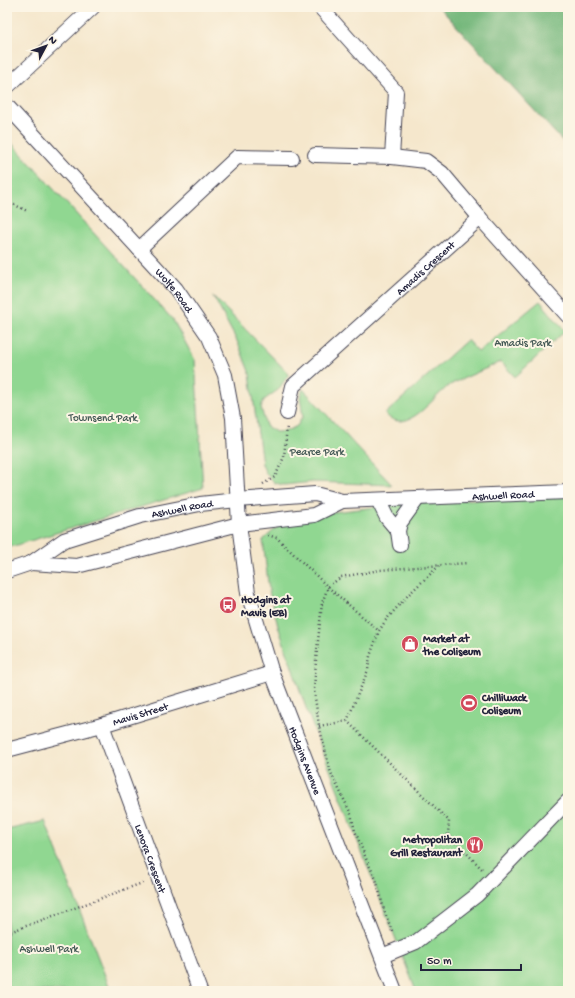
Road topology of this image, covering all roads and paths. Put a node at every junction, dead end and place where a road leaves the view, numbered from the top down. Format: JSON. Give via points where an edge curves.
{"nodes":[{"id":1,"x":93,"y":7,"type":"edge"},
{"id":2,"x":320,"y":7,"type":"edge"},
{"id":3,"x":7,"y":87,"type":"edge"},
{"id":4,"x":7,"y":106,"type":"edge"},
{"id":5,"x":315,"y":155,"type":"dead end"},
{"id":6,"x":392,"y":157,"type":"junction"},
{"id":7,"x":292,"y":158,"type":"dead end"},
{"id":8,"x":8,"y":202,"type":"edge"},
{"id":9,"x":7,"y":205,"type":"edge"},
{"id":10,"x":27,"y":211,"type":"dead end"},
{"id":11,"x":480,"y":218,"type":"junction"},
{"id":12,"x":139,"y":249,"type":"junction"},
{"id":13,"x":568,"y":316,"type":"edge"},
{"id":14,"x":287,"y":413,"type":"joint"},
{"id":15,"x":262,"y":484,"type":"dead end"},
{"id":16,"x":568,"y":492,"type":"edge"},
{"id":17,"x":418,"y":498,"type":"junction"},
{"id":18,"x":237,"y":500,"type":"junction"},
{"id":19,"x":378,"y":500,"type":"junction"},
{"id":20,"x":342,"y":501,"type":"junction"},
{"id":21,"x":239,"y":524,"type":"junction"},
{"id":22,"x":398,"y":531,"type":"junction"},
{"id":23,"x":264,"y":533,"type":"dead end"},
{"id":24,"x":400,"y":545,"type":"dead end"},
{"id":25,"x":31,"y":563,"type":"junction"},
{"id":26,"x":467,"y":563,"type":"dead end"},
{"id":27,"x":440,"y":565,"type":"junction"},
{"id":28,"x":7,"y":571,"type":"edge"},
{"id":29,"x":328,"y":587,"type":"junction"},
{"id":30,"x":379,"y":631,"type":"junction"},
{"id":31,"x":272,"y":673,"type":"junction"},
{"id":32,"x":347,"y":721,"type":"junction"},
{"id":33,"x":102,"y":725,"type":"junction"},
{"id":34,"x":319,"y":726,"type":"junction"},
{"id":35,"x":7,"y":750,"type":"edge"},
{"id":36,"x":568,"y":801,"type":"edge"},
{"id":37,"x":157,"y":877,"type":"junction"},
{"id":38,"x":492,"y":879,"type":"junction"},
{"id":39,"x":392,"y":931,"type":"dead end"},
{"id":40,"x":7,"y":933,"type":"edge"},
{"id":41,"x":382,"y":956,"type":"junction"},
{"id":42,"x":200,"y":991,"type":"edge"},
{"id":43,"x":395,"y":991,"type":"edge"}],
"edges":[{"from":1,"to":3,"type":"street"},
{"from":2,"to":6,"type":"street","via":[[396,92]]},
{"from":4,"to":12,"type":"street","name":"Wolfe Road"},
{"from":5,"to":6,"type":"street"},
{"from":6,"to":11,"type":"street","via":[[426,161],[442,173]]},
{"from":7,"to":12,"type":"street","via":[[237,158]]},
{"from":8,"to":9,"type":"path"},
{"from":8,"to":10,"type":"path"},
{"from":11,"to":13,"type":"street"},
{"from":11,"to":14,"type":"street","name":"Amadis Crescent","via":[[293,386]]},
{"from":12,"to":18,"type":"street","name":"Wolfe Road","via":[[176,289],[209,337],[225,375],[233,418]]},
{"from":14,"to":15,"type":"path","via":[[284,456],[275,477]]},
{"from":16,"to":17,"type":"street","name":"Ashwell Road"},
{"from":17,"to":19,"type":"street","name":"Ashwell Road"},
{"from":17,"to":22,"type":"street","via":[[400,523]]},
{"from":18,"to":20,"type":"street","name":"Ashwell Road","via":[[315,494]]},
{"from":18,"to":21,"type":"street","name":"Wolfe Road"},
{"from":18,"to":25,"type":"street","name":"Ashwell Road","via":[[200,504],[140,516],[87,532],[64,540]]},
{"from":19,"to":20,"type":"street","name":"Ashwell Road"},
{"from":19,"to":22,"type":"street"},
{"from":20,"to":21,"type":"street","name":"Ashwell Road","via":[[314,515]]},
{"from":21,"to":25,"type":"street","name":"Ashwell Road","via":[[77,566]]},
{"from":21,"to":31,"type":"street","name":"Hodgins Avenue","via":[[248,593]]},
{"from":22,"to":24,"type":"street"},
{"from":23,"to":29,"type":"path","via":[[277,538]]},
{"from":25,"to":28,"type":"street","name":"Ashwell Road"},
{"from":26,"to":27,"type":"path"},
{"from":27,"to":29,"type":"path","via":[[380,570],[341,577]]},
{"from":27,"to":30,"type":"path","via":[[409,594]]},
{"from":29,"to":30,"type":"path"},
{"from":29,"to":34,"type":"path","via":[[322,603],[314,690]]},
{"from":30,"to":32,"type":"path","via":[[368,670]]},
{"from":31,"to":33,"type":"street","name":"Mavis Street"},
{"from":31,"to":41,"type":"street","name":"Hodgins Avenue"},
{"from":32,"to":34,"type":"path"},
{"from":32,"to":38,"type":"path","via":[[449,821],[448,834]]},
{"from":33,"to":35,"type":"street","name":"Mavis Street"},
{"from":33,"to":37,"type":"street","name":"Lenora Crescent"},
{"from":34,"to":39,"type":"path","via":[[331,772],[351,814],[354,831],[376,879]]},
{"from":36,"to":38,"type":"street"},
{"from":37,"to":40,"type":"path"},
{"from":37,"to":42,"type":"street","name":"Lenora Crescent"},
{"from":38,"to":41,"type":"street","via":[[477,895],[416,942]]},
{"from":41,"to":43,"type":"street","name":"Hodgins Avenue"}]}
